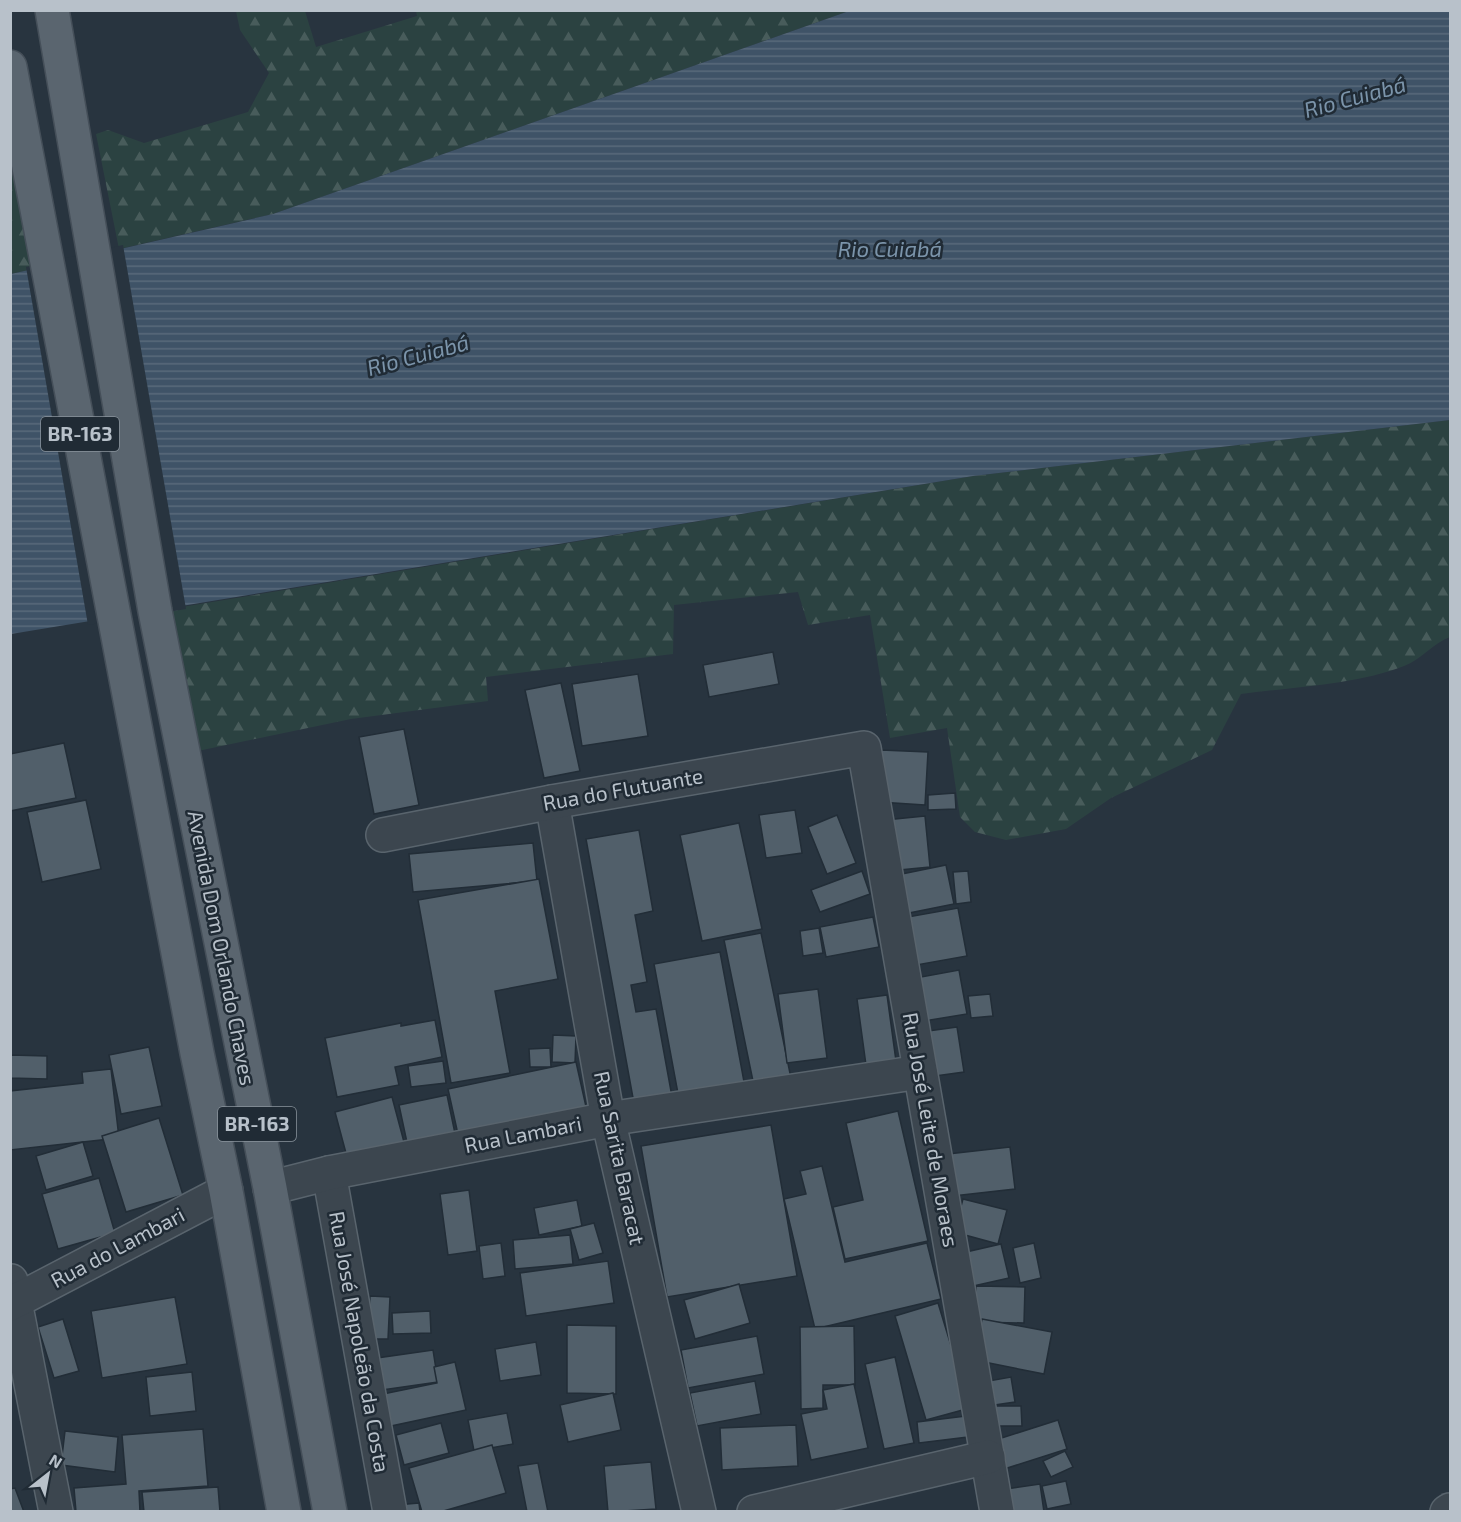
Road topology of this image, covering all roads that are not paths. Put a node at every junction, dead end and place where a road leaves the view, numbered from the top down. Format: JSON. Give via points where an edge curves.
{"nodes":[{"id":1,"x":52,"y":10,"type":"edge"},
{"id":2,"x":10,"y":67,"type":"edge"},
{"id":3,"x":864,"y":748,"type":"joint"},
{"id":4,"x":552,"y":802,"type":"junction"},
{"id":5,"x":383,"y":835,"type":"dead end"},
{"id":6,"x":920,"y":1072,"type":"junction"},
{"id":7,"x":608,"y":1119,"type":"junction"},
{"id":8,"x":329,"y":1173,"type":"junction"},
{"id":9,"x":270,"y":1188,"type":"junction"},
{"id":10,"x":226,"y":1191,"type":"junction"},
{"id":11,"x":12,"y":1295,"type":"edge"},
{"id":12,"x":318,"y":1436,"type":"junction"},
{"id":13,"x":273,"y":1447,"type":"junction"},
{"id":14,"x":988,"y":1458,"type":"junction"},
{"id":15,"x":56,"y":1512,"type":"edge"},
{"id":16,"x":272,"y":1512,"type":"edge"},
{"id":17,"x":284,"y":1512,"type":"edge"},
{"id":18,"x":330,"y":1512,"type":"edge"},
{"id":19,"x":343,"y":1512,"type":"edge"},
{"id":20,"x":390,"y":1512,"type":"edge"},
{"id":21,"x":699,"y":1512,"type":"edge"},
{"id":22,"x":754,"y":1512,"type":"edge"},
{"id":23,"x":997,"y":1512,"type":"edge"}],
"edges":[{"from":1,"to":9,"type":"main road","name":"Avenida Dom Orlando Chaves","number":"BR-163","via":[[153,600]]},
{"from":2,"to":10,"type":"main road","name":"Avenida Dom Orlando Chaves","number":"BR-163"},
{"from":3,"to":4,"type":"street","name":"Rua do Flutuante"},
{"from":3,"to":6,"type":"street","name":"Rua José Leite de Moraes"},
{"from":4,"to":5,"type":"street","name":"Rua do Flutuante"},
{"from":4,"to":7,"type":"street","name":"Rua Sarita Baracat"},
{"from":6,"to":7,"type":"street","name":"Rua Lambari"},
{"from":6,"to":14,"type":"street","name":"Rua José Leite de Moraes"},
{"from":7,"to":8,"type":"street","name":"Rua Lambari"},
{"from":7,"to":21,"type":"street","name":"Rua Sarita Baracat"},
{"from":8,"to":9,"type":"street","name":"Rua Lambari"},
{"from":8,"to":20,"type":"street","name":"Rua José Napoleão da Costa"},
{"from":9,"to":12,"type":"main road","name":"Avenida Dom Orlando Chaves","number":"BR-163"},
{"from":10,"to":11,"type":"street","name":"Rua do Lambari"},
{"from":10,"to":13,"type":"main road","name":"Avenida Dom Orlando Chaves","number":"BR-163"},
{"from":11,"to":15,"type":"street"},
{"from":12,"to":18,"type":"main road","name":"Avenida Dom Orlando Chaves","number":"BR-163"},
{"from":12,"to":19,"type":"main road"},
{"from":13,"to":16,"type":"main road","number":"BR-163"},
{"from":13,"to":17,"type":"main road","name":"Avenida Dom Orlando Chaves","number":"BR-163"},
{"from":14,"to":22,"type":"street"},
{"from":14,"to":23,"type":"street","name":"Rua José Leite de Moraes"}]}
